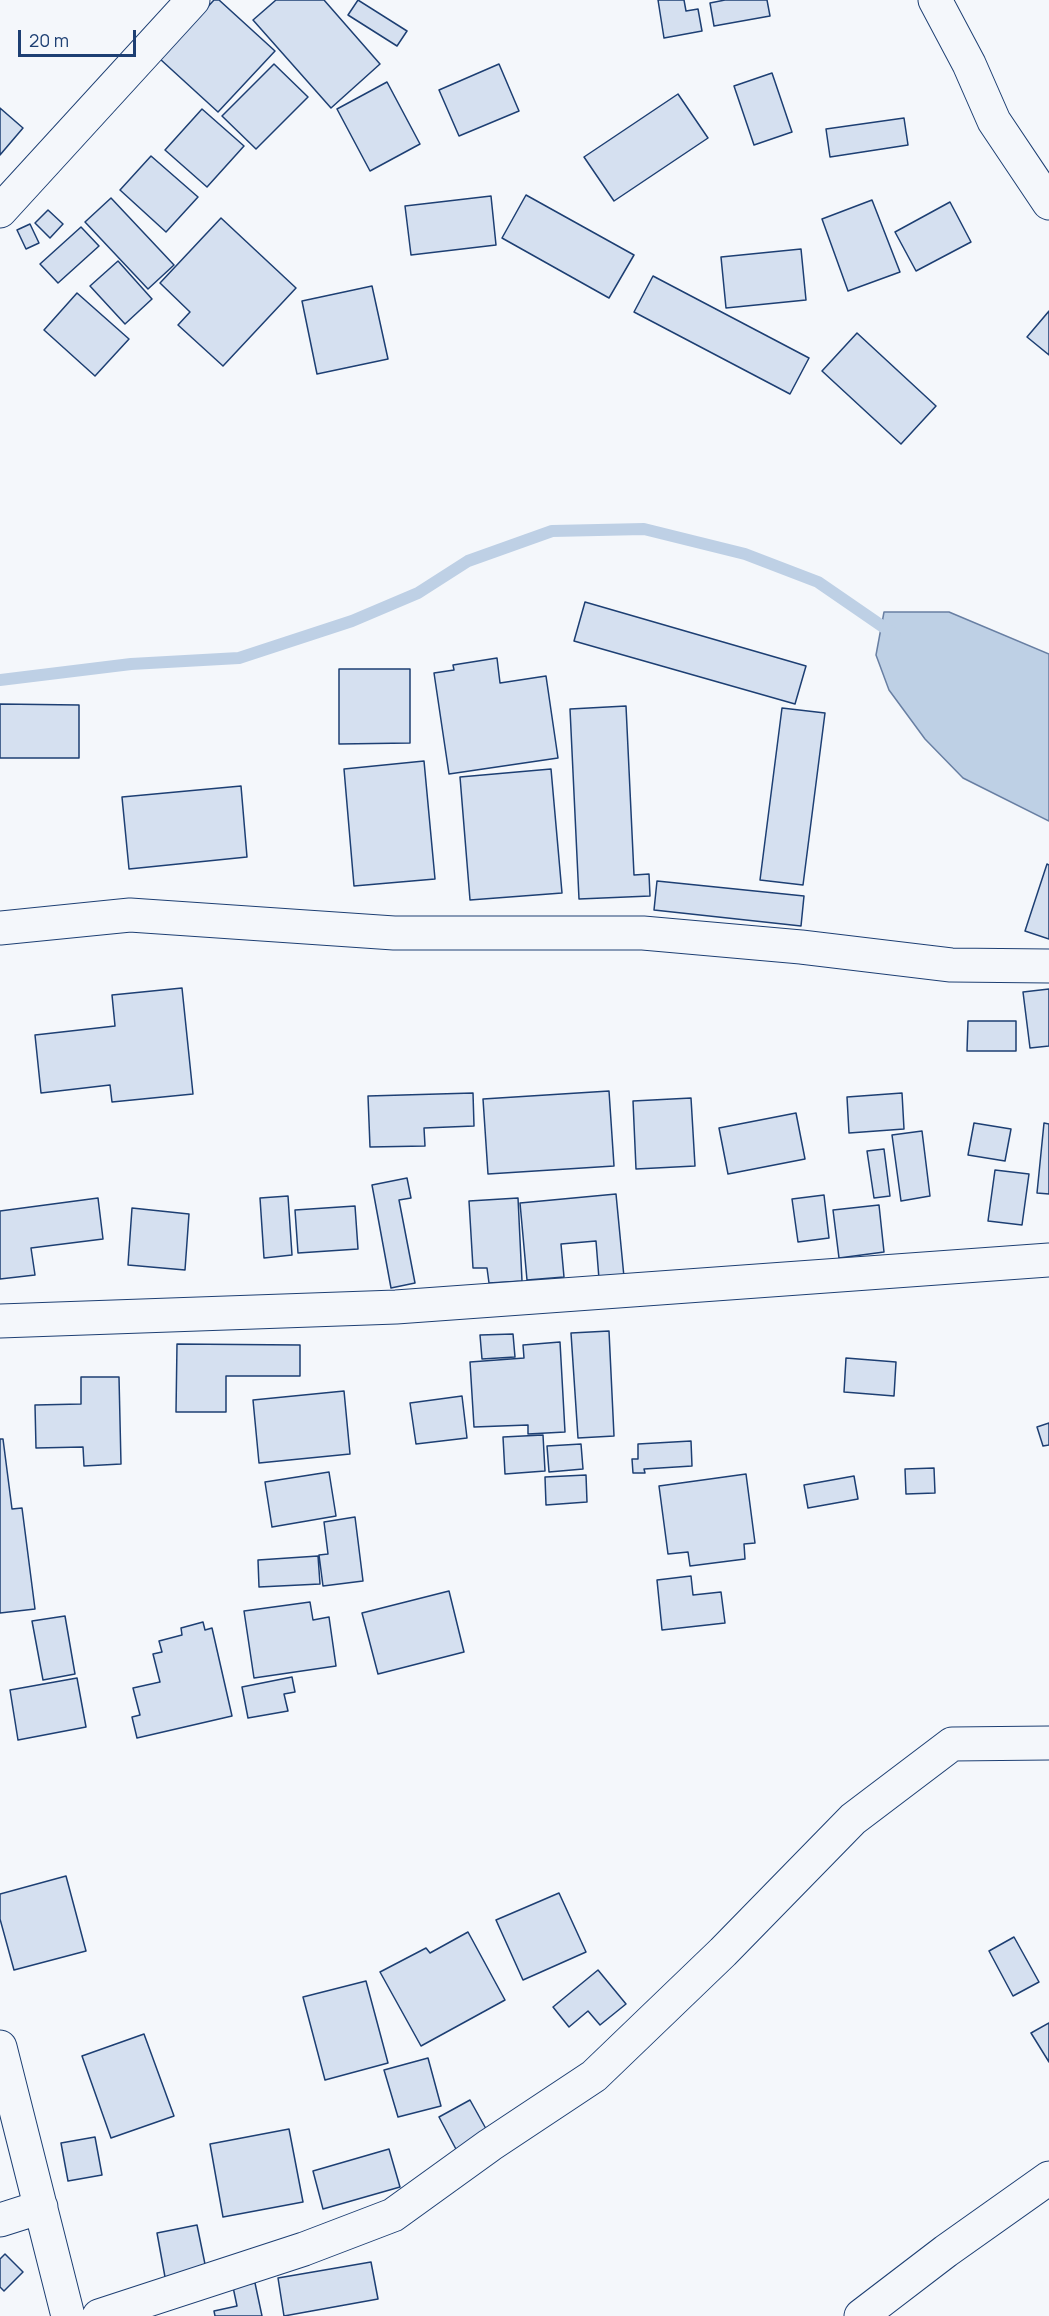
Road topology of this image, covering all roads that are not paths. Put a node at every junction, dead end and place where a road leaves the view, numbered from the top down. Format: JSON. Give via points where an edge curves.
{"nodes":[{"id":1,"x":193,"y":0,"type":"edge"},
{"id":2,"x":935,"y":0,"type":"edge"},
{"id":3,"x":1049,"y":203,"type":"edge"},
{"id":4,"x":0,"y":211,"type":"edge"},
{"id":5,"x":0,"y":928,"type":"edge"},
{"id":6,"x":1049,"y":966,"type":"edge"},
{"id":7,"x":1049,"y":1260,"type":"edge"},
{"id":8,"x":0,"y":1321,"type":"edge"},
{"id":9,"x":1049,"y":1743,"type":"edge"},
{"id":10,"x":0,"y":2047,"type":"edge"},
{"id":11,"x":1049,"y":2178,"type":"edge"},
{"id":12,"x":41,"y":2207,"type":"junction"},
{"id":13,"x":0,"y":2220,"type":"edge"},
{"id":14,"x":68,"y":2316,"type":"edge"},
{"id":15,"x":99,"y":2316,"type":"edge"},
{"id":16,"x":861,"y":2316,"type":"edge"}],
"edges":[{"from":1,"to":4,"type":"street"},
{"from":2,"to":3,"type":"street","via":[[994,121]]},
{"from":5,"to":6,"type":"street","via":[[130,915],[394,933],[643,933],[951,965]]},
{"from":7,"to":8,"type":"street","via":[[396,1307]]},
{"from":9,"to":15,"type":"street","via":[[952,1744],[853,1819],[594,2076],[393,2215],[304,2249]]},
{"from":10,"to":12,"type":"street"},
{"from":11,"to":16,"type":"street"},
{"from":12,"to":13,"type":"street"},
{"from":12,"to":14,"type":"street"}]}
